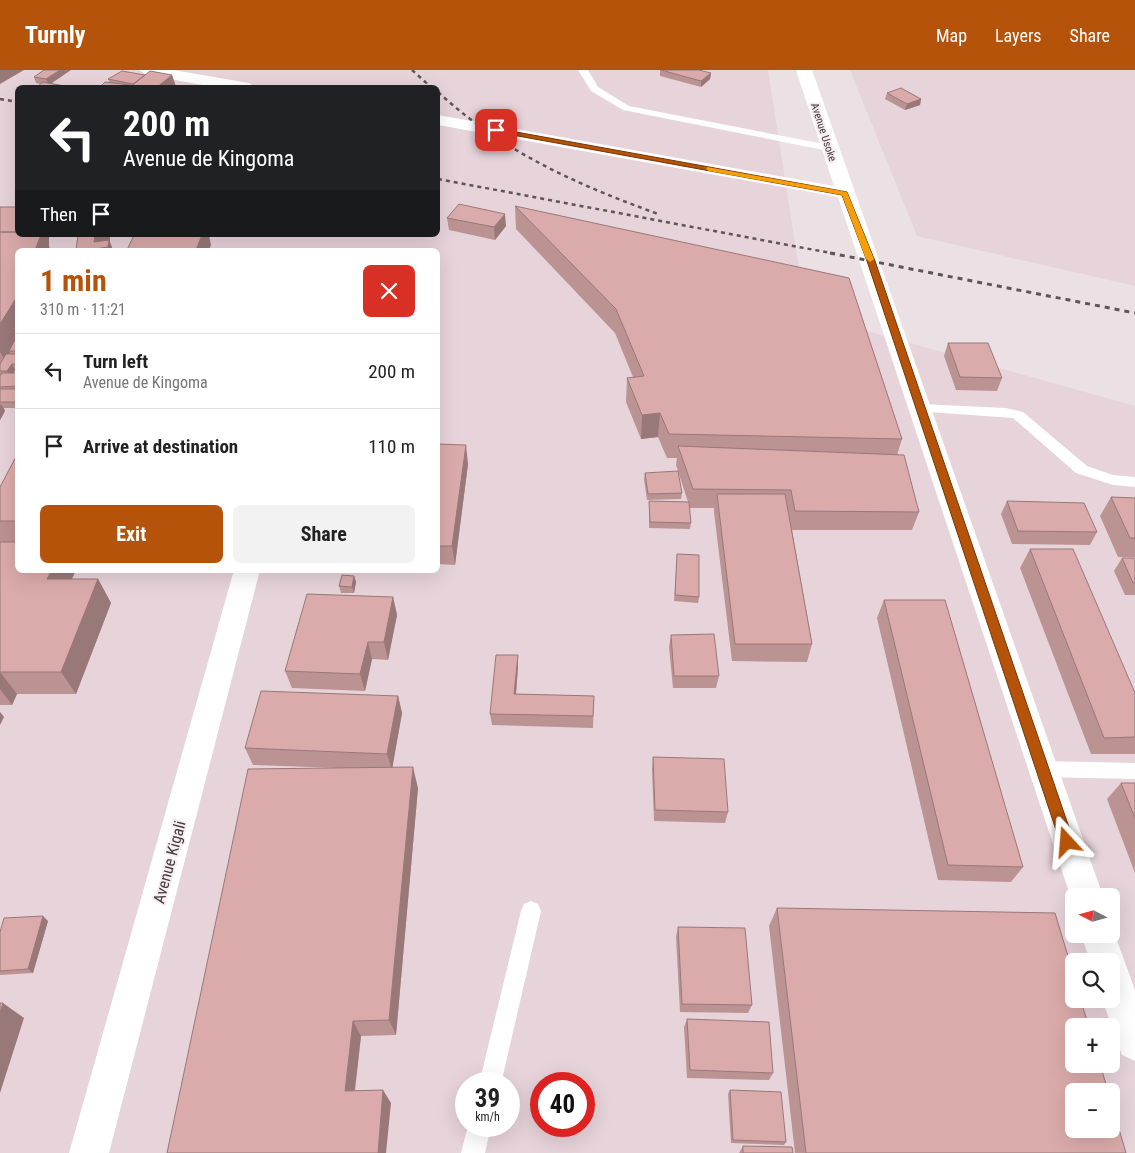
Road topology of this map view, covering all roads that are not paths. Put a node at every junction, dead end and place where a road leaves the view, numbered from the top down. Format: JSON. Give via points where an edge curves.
{"nodes":[{"id":1,"x":147,"y":70,"type":"edge"},
{"id":2,"x":582,"y":70,"type":"edge"},
{"id":3,"x":804,"y":70,"type":"edge"},
{"id":4,"x":232,"y":85,"type":"edge"},
{"id":5,"x":440,"y":120,"type":"edge"},
{"id":6,"x":829,"y":148,"type":"junction"},
{"id":7,"x":845,"y":194,"type":"junction"},
{"id":8,"x":920,"y":408,"type":"junction"},
{"id":9,"x":1135,"y":482,"type":"edge"},
{"id":10,"x":246,"y":573,"type":"edge"},
{"id":11,"x":1042,"y":769,"type":"junction"},
{"id":12,"x":1135,"y":770,"type":"edge"},
{"id":13,"x":1083,"y":888,"type":"edge"},
{"id":14,"x":531,"y":910,"type":"dead end"},
{"id":15,"x":1120,"y":998,"type":"edge"},
{"id":16,"x":1135,"y":1042,"type":"edge"},
{"id":17,"x":493,"y":1072,"type":"edge"},
{"id":18,"x":477,"y":1137,"type":"edge"},
{"id":19,"x":89,"y":1153,"type":"edge"},
{"id":20,"x":473,"y":1153,"type":"edge"}],
"edges":[{"from":1,"to":4,"type":"street"},
{"from":2,"to":6,"type":"lane","via":[[586,81],[601,96],[626,108]]},
{"from":3,"to":6,"type":"street","name":"Avenue Usoke"},
{"from":5,"to":7,"type":"street"},
{"from":6,"to":7,"type":"street","name":"Avenue Usoke"},
{"from":7,"to":8,"type":"street","name":"Avenue Usoke"},
{"from":8,"to":9,"type":"lane","via":[[1018,415],[1078,469],[1114,482]]},
{"from":8,"to":11,"type":"street","name":"Avenue Usoke"},
{"from":10,"to":19,"type":"street","name":"Avenue Kigali"},
{"from":11,"to":12,"type":"lane"},
{"from":11,"to":13,"type":"street","name":"Avenue Usoke"},
{"from":14,"to":17,"type":"lane"},
{"from":15,"to":16,"type":"street"},
{"from":18,"to":20,"type":"lane"}]}
